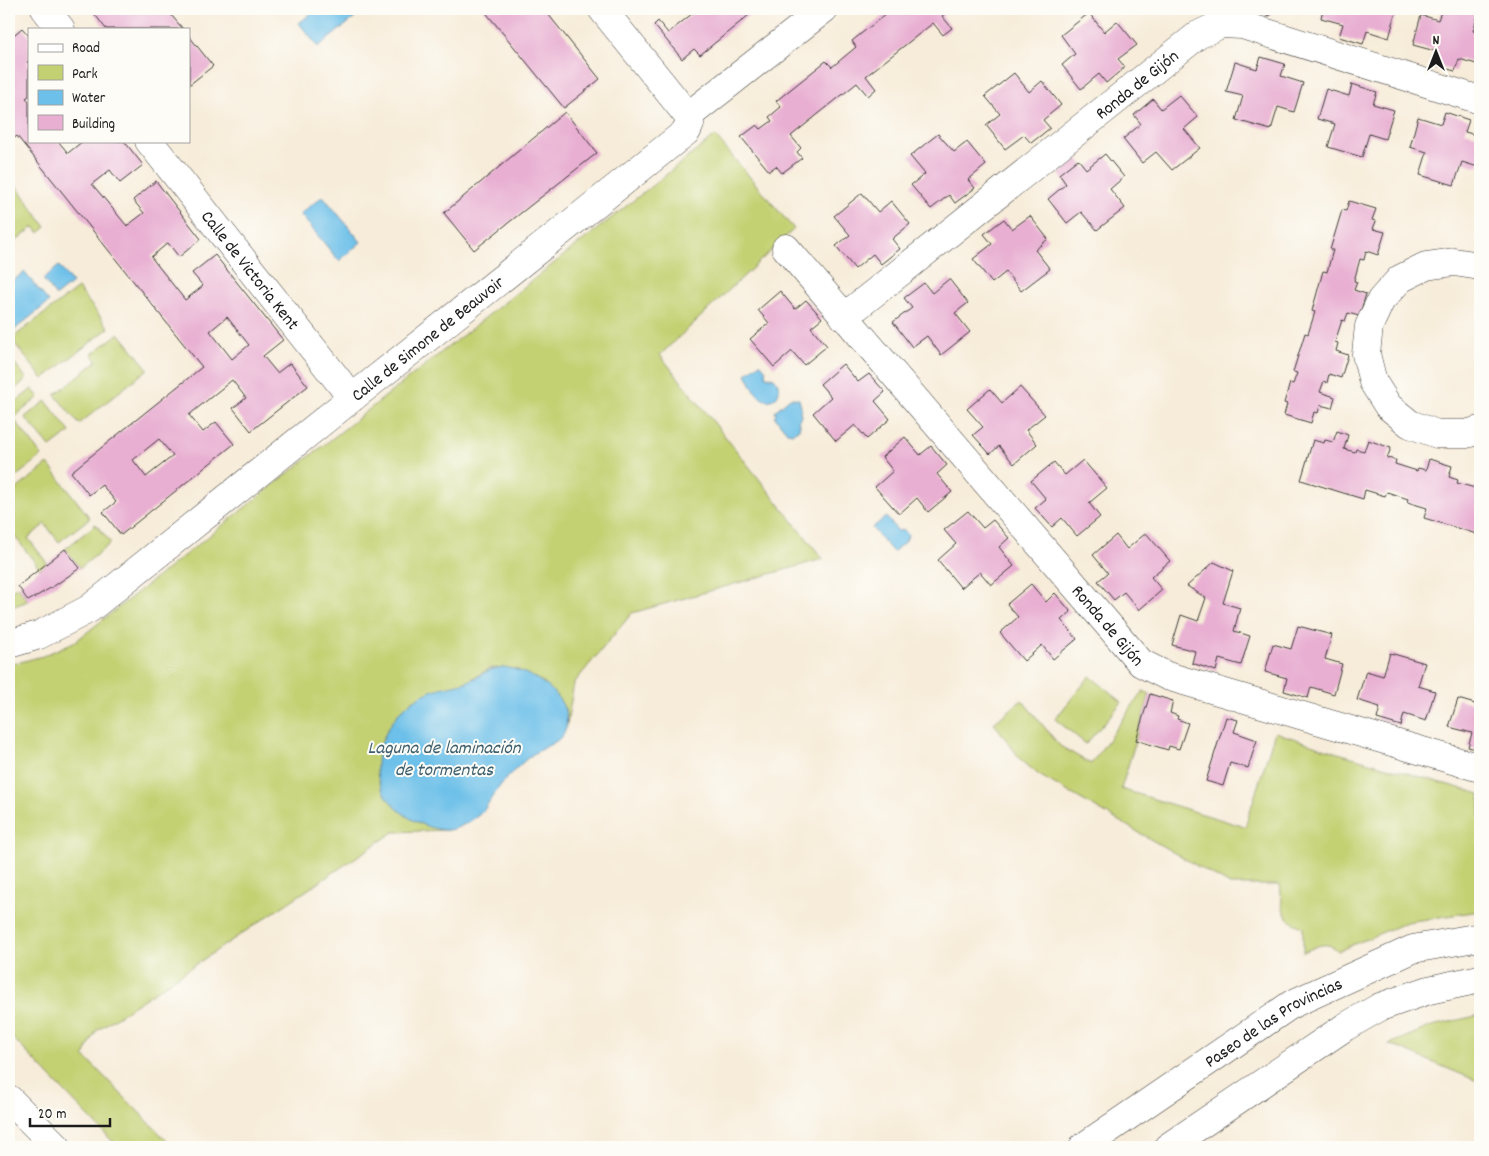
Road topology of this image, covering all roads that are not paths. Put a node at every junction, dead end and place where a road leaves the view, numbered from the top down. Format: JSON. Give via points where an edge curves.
{"nodes":[{"id":1,"x":45,"y":9,"type":"edge"},
{"id":2,"x":602,"y":9,"type":"edge"},
{"id":3,"x":824,"y":9,"type":"edge"},
{"id":4,"x":60,"y":28,"type":"edge"},
{"id":5,"x":1480,"y":100,"type":"edge"},
{"id":6,"x":688,"y":116,"type":"junction"},
{"id":7,"x":151,"y":142,"type":"edge"},
{"id":8,"x":786,"y":248,"type":"dead end"},
{"id":9,"x":1480,"y":266,"type":"edge"},
{"id":10,"x":844,"y":317,"type":"junction"},
{"id":11,"x":352,"y":398,"type":"junction"},
{"id":12,"x":1480,"y":430,"type":"edge"},
{"id":13,"x":9,"y":644,"type":"edge"},
{"id":14,"x":1480,"y":768,"type":"edge"},
{"id":15,"x":1480,"y":937,"type":"edge"},
{"id":16,"x":1480,"y":979,"type":"edge"},
{"id":17,"x":9,"y":1099,"type":"edge"},
{"id":18,"x":57,"y":1147,"type":"edge"},
{"id":19,"x":1083,"y":1147,"type":"edge"},
{"id":20,"x":1168,"y":1147,"type":"edge"}],
"edges":[{"from":1,"to":4,"type":"street"},
{"from":2,"to":6,"type":"street"},
{"from":3,"to":6,"type":"street"},
{"from":5,"to":10,"type":"street","name":"Ronda de Gijón","via":[[1242,25],[1221,24],[1198,35]]},
{"from":6,"to":11,"type":"street","name":"Calle de Simone de Beauvoir","via":[[690,124],[687,131]]},
{"from":7,"to":11,"type":"street","name":"Calle de Victoria Kent"},
{"from":8,"to":10,"type":"street","name":"Ronda de Gijón"},
{"from":9,"to":12,"type":"street","via":[[1454,262],[1426,266],[1400,279],[1381,300],[1369,326],[1366,354],[1373,382],[1388,406],[1410,424],[1437,434],[1466,434]]},
{"from":10,"to":14,"type":"street","name":"Ronda de Gijón","via":[[1141,662],[1167,676]]},
{"from":11,"to":13,"type":"street","name":"Calle de Simone de Beauvoir","via":[[89,609],[39,634]]},
{"from":15,"to":19,"type":"street","name":"Paseo de las Provincias","via":[[1413,949],[1292,1004]]},
{"from":16,"to":20,"type":"street","via":[[1429,990],[1380,1008],[1345,1027]]},
{"from":17,"to":18,"type":"street"}]}
